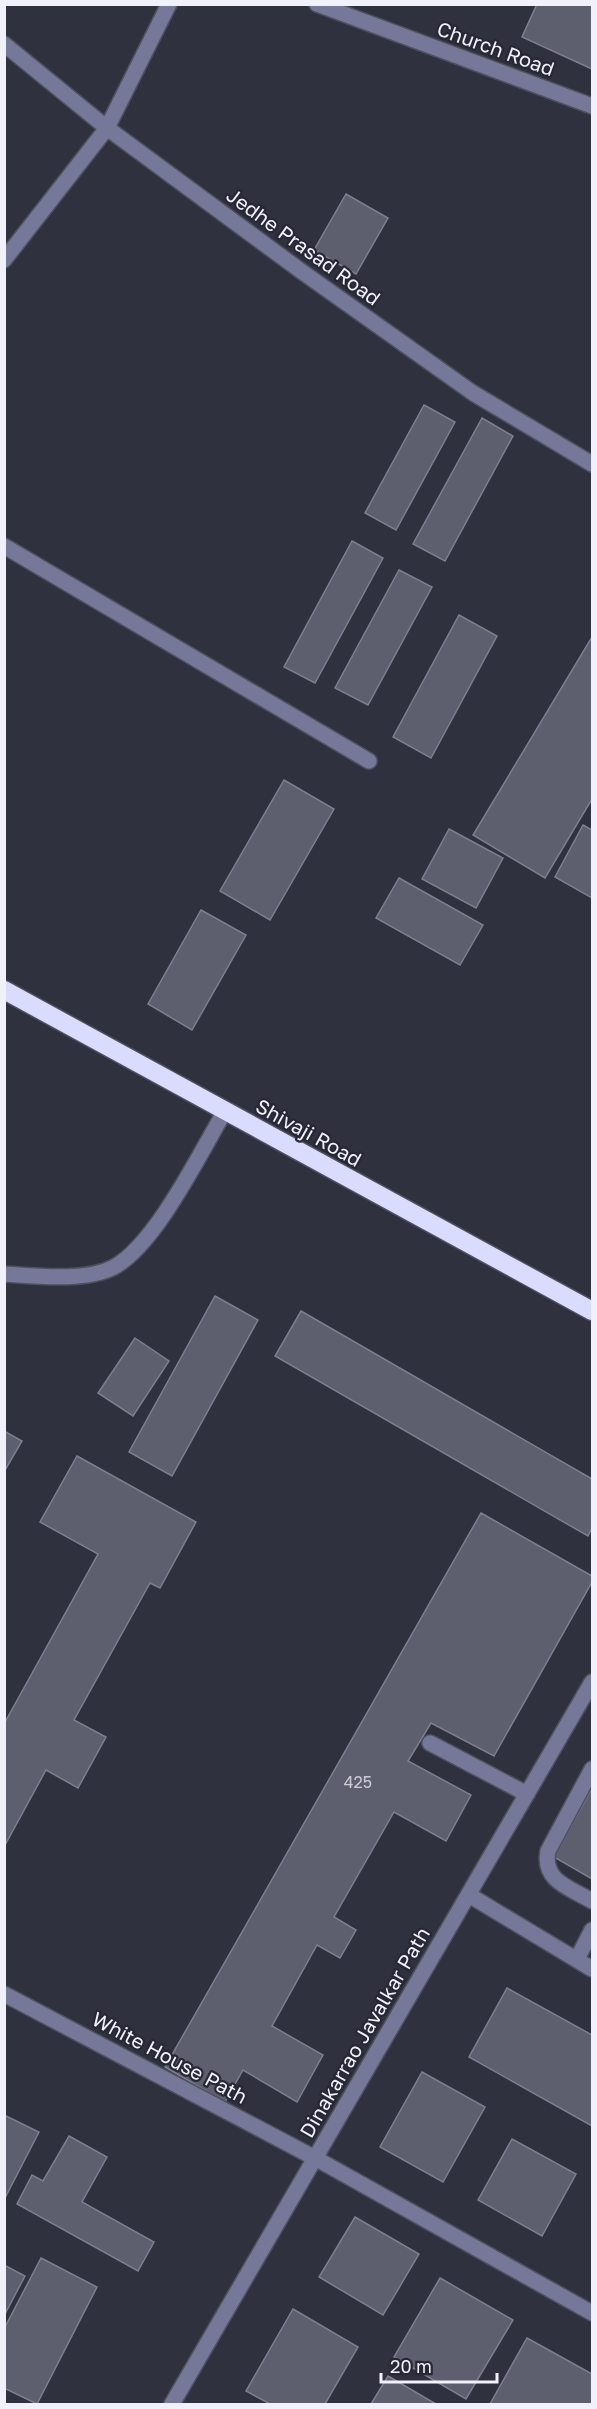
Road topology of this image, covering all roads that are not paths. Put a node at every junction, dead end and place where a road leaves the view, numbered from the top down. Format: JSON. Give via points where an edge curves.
{"nodes":[{"id":1,"x":169,"y":4,"type":"edge"},
{"id":2,"x":317,"y":4,"type":"edge"},
{"id":3,"x":4,"y":44,"type":"edge"},
{"id":4,"x":592,"y":106,"type":"edge"},
{"id":5,"x":107,"y":128,"type":"junction"},
{"id":6,"x":4,"y":260,"type":"edge"},
{"id":7,"x":592,"y":464,"type":"edge"},
{"id":8,"x":4,"y":546,"type":"edge"},
{"id":9,"x":369,"y":761,"type":"dead end"},
{"id":10,"x":4,"y":990,"type":"edge"},
{"id":11,"x":225,"y":1111,"type":"junction"},
{"id":12,"x":4,"y":1274,"type":"edge"},
{"id":13,"x":592,"y":1311,"type":"edge"},
{"id":14,"x":592,"y":1682,"type":"edge"},
{"id":15,"x":430,"y":1743,"type":"dead end"},
{"id":16,"x":592,"y":1769,"type":"edge"},
{"id":17,"x":527,"y":1794,"type":"junction"},
{"id":18,"x":469,"y":1895,"type":"junction"},
{"id":19,"x":592,"y":1901,"type":"edge"},
{"id":20,"x":592,"y":1930,"type":"edge"},
{"id":21,"x":577,"y":1959,"type":"junction"},
{"id":22,"x":592,"y":1969,"type":"edge"},
{"id":23,"x":4,"y":1994,"type":"edge"},
{"id":24,"x":315,"y":2158,"type":"junction"},
{"id":25,"x":592,"y":2313,"type":"edge"},
{"id":26,"x":172,"y":2404,"type":"edge"}],
"edges":[{"from":1,"to":5,"type":"street"},
{"from":2,"to":4,"type":"street","name":"Church Road"},
{"from":3,"to":5,"type":"street","name":"Jedhe Prasad Road"},
{"from":5,"to":6,"type":"street"},
{"from":5,"to":7,"type":"street","name":"Jedhe Prasad Road","via":[[300,272],[472,393]]},
{"from":8,"to":9,"type":"street"},
{"from":10,"to":11,"type":"highway","name":"Shivaji Road"},
{"from":11,"to":12,"type":"street","via":[[152,1234],[114,1268],[67,1278]]},
{"from":11,"to":13,"type":"highway","name":"Shivaji Road"},
{"from":14,"to":17,"type":"street","name":"Dinakarrao Javalkar Path"},
{"from":15,"to":17,"type":"street"},
{"from":16,"to":19,"type":"street","via":[[548,1851],[545,1864],[551,1876]]},
{"from":17,"to":18,"type":"street","name":"Dinakarrao Javalkar Path"},
{"from":18,"to":21,"type":"street"},
{"from":18,"to":24,"type":"street","name":"Dinakarrao Javalkar Path"},
{"from":20,"to":21,"type":"street"},
{"from":21,"to":22,"type":"street"},
{"from":23,"to":24,"type":"street","name":"White House Path"},
{"from":24,"to":25,"type":"street","name":"White House Path"},
{"from":24,"to":26,"type":"street","name":"Dinakarrao Javalkar Path"}]}
